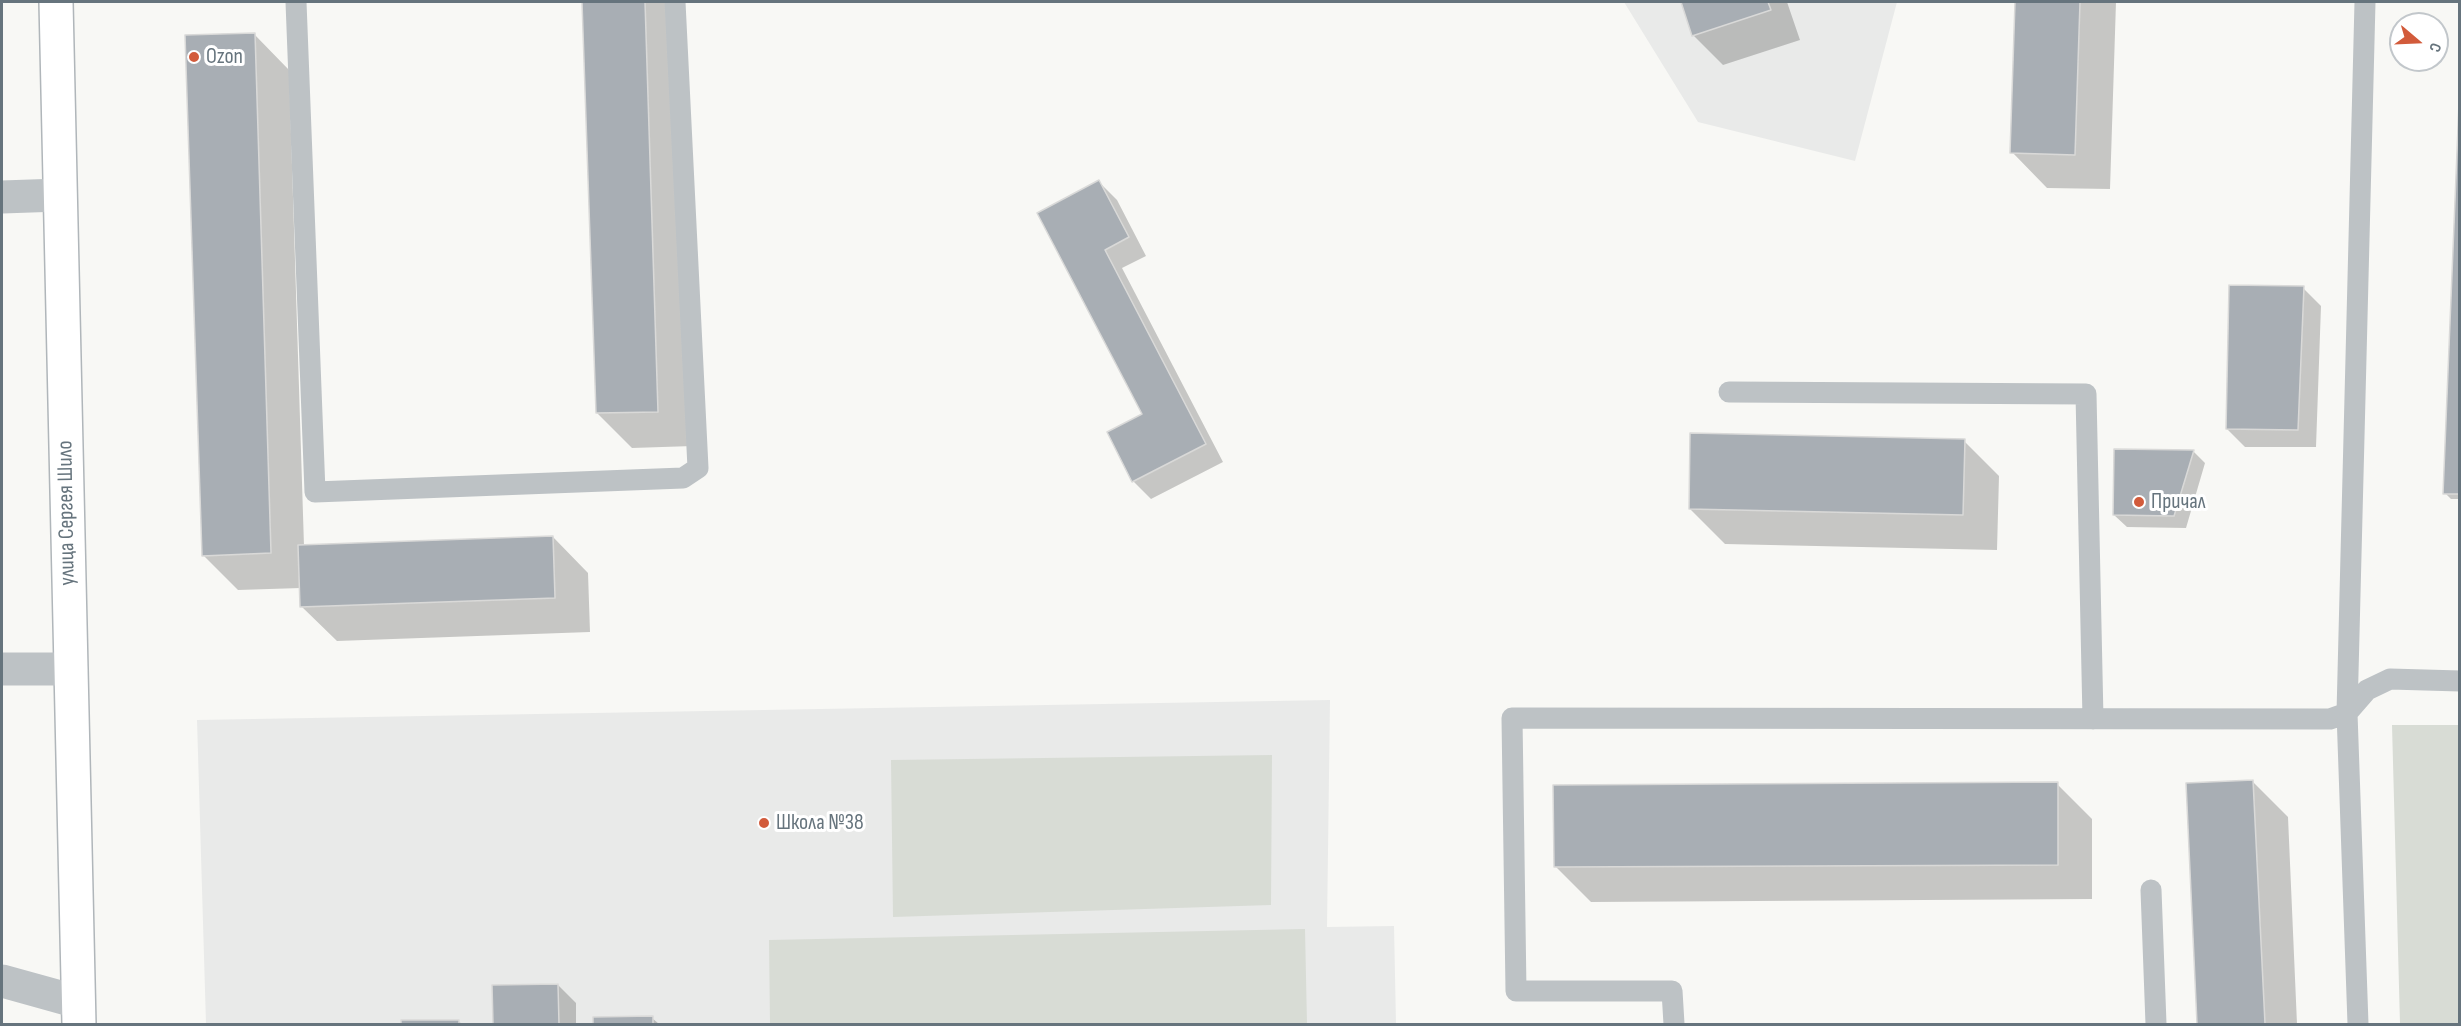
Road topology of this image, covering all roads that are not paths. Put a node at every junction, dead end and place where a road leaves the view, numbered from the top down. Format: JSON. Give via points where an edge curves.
{"nodes":[{"id":1,"x":56,"y":2,"type":"edge"},
{"id":2,"x":296,"y":2,"type":"edge"},
{"id":3,"x":675,"y":2,"type":"edge"},
{"id":4,"x":2365,"y":2,"type":"edge"},
{"id":5,"x":60,"y":195,"type":"junction"},
{"id":6,"x":2,"y":197,"type":"edge"},
{"id":7,"x":1729,"y":392,"type":"dead end"},
{"id":8,"x":2,"y":669,"type":"edge"},
{"id":9,"x":71,"y":669,"type":"junction"},
{"id":10,"x":2460,"y":681,"type":"edge"},
{"id":11,"x":2347,"y":713,"type":"junction"},
{"id":12,"x":2093,"y":719,"type":"junction"},
{"id":13,"x":2151,"y":890,"type":"dead end"},
{"id":14,"x":2,"y":981,"type":"edge"},
{"id":15,"x":79,"y":1013,"type":"edge"},
{"id":16,"x":1674,"y":1024,"type":"edge"},
{"id":17,"x":2156,"y":1024,"type":"edge"},
{"id":18,"x":2358,"y":1024,"type":"edge"}],
"edges":[{"from":1,"to":5,"type":"street","name":"улица Сергея Шило"},
{"from":2,"to":3,"type":"lane","via":[[315,492],[682,478],[698,468]]},
{"from":4,"to":11,"type":"lane"},
{"from":5,"to":6,"type":"street"},
{"from":5,"to":9,"type":"street","name":"улица Сергея Шило"},
{"from":7,"to":12,"type":"lane","via":[[2086,394]]},
{"from":8,"to":9,"type":"street"},
{"from":9,"to":15,"type":"street","name":"улица Сергея Шило"},
{"from":10,"to":11,"type":"lane","via":[[2390,679],[2367,690]]},
{"from":11,"to":12,"type":"lane","via":[[2330,719]]},
{"from":11,"to":18,"type":"lane"},
{"from":12,"to":16,"type":"lane","via":[[1512,718],[1516,990],[1672,991]]},
{"from":13,"to":17,"type":"lane"},
{"from":14,"to":15,"type":"street"}]}
